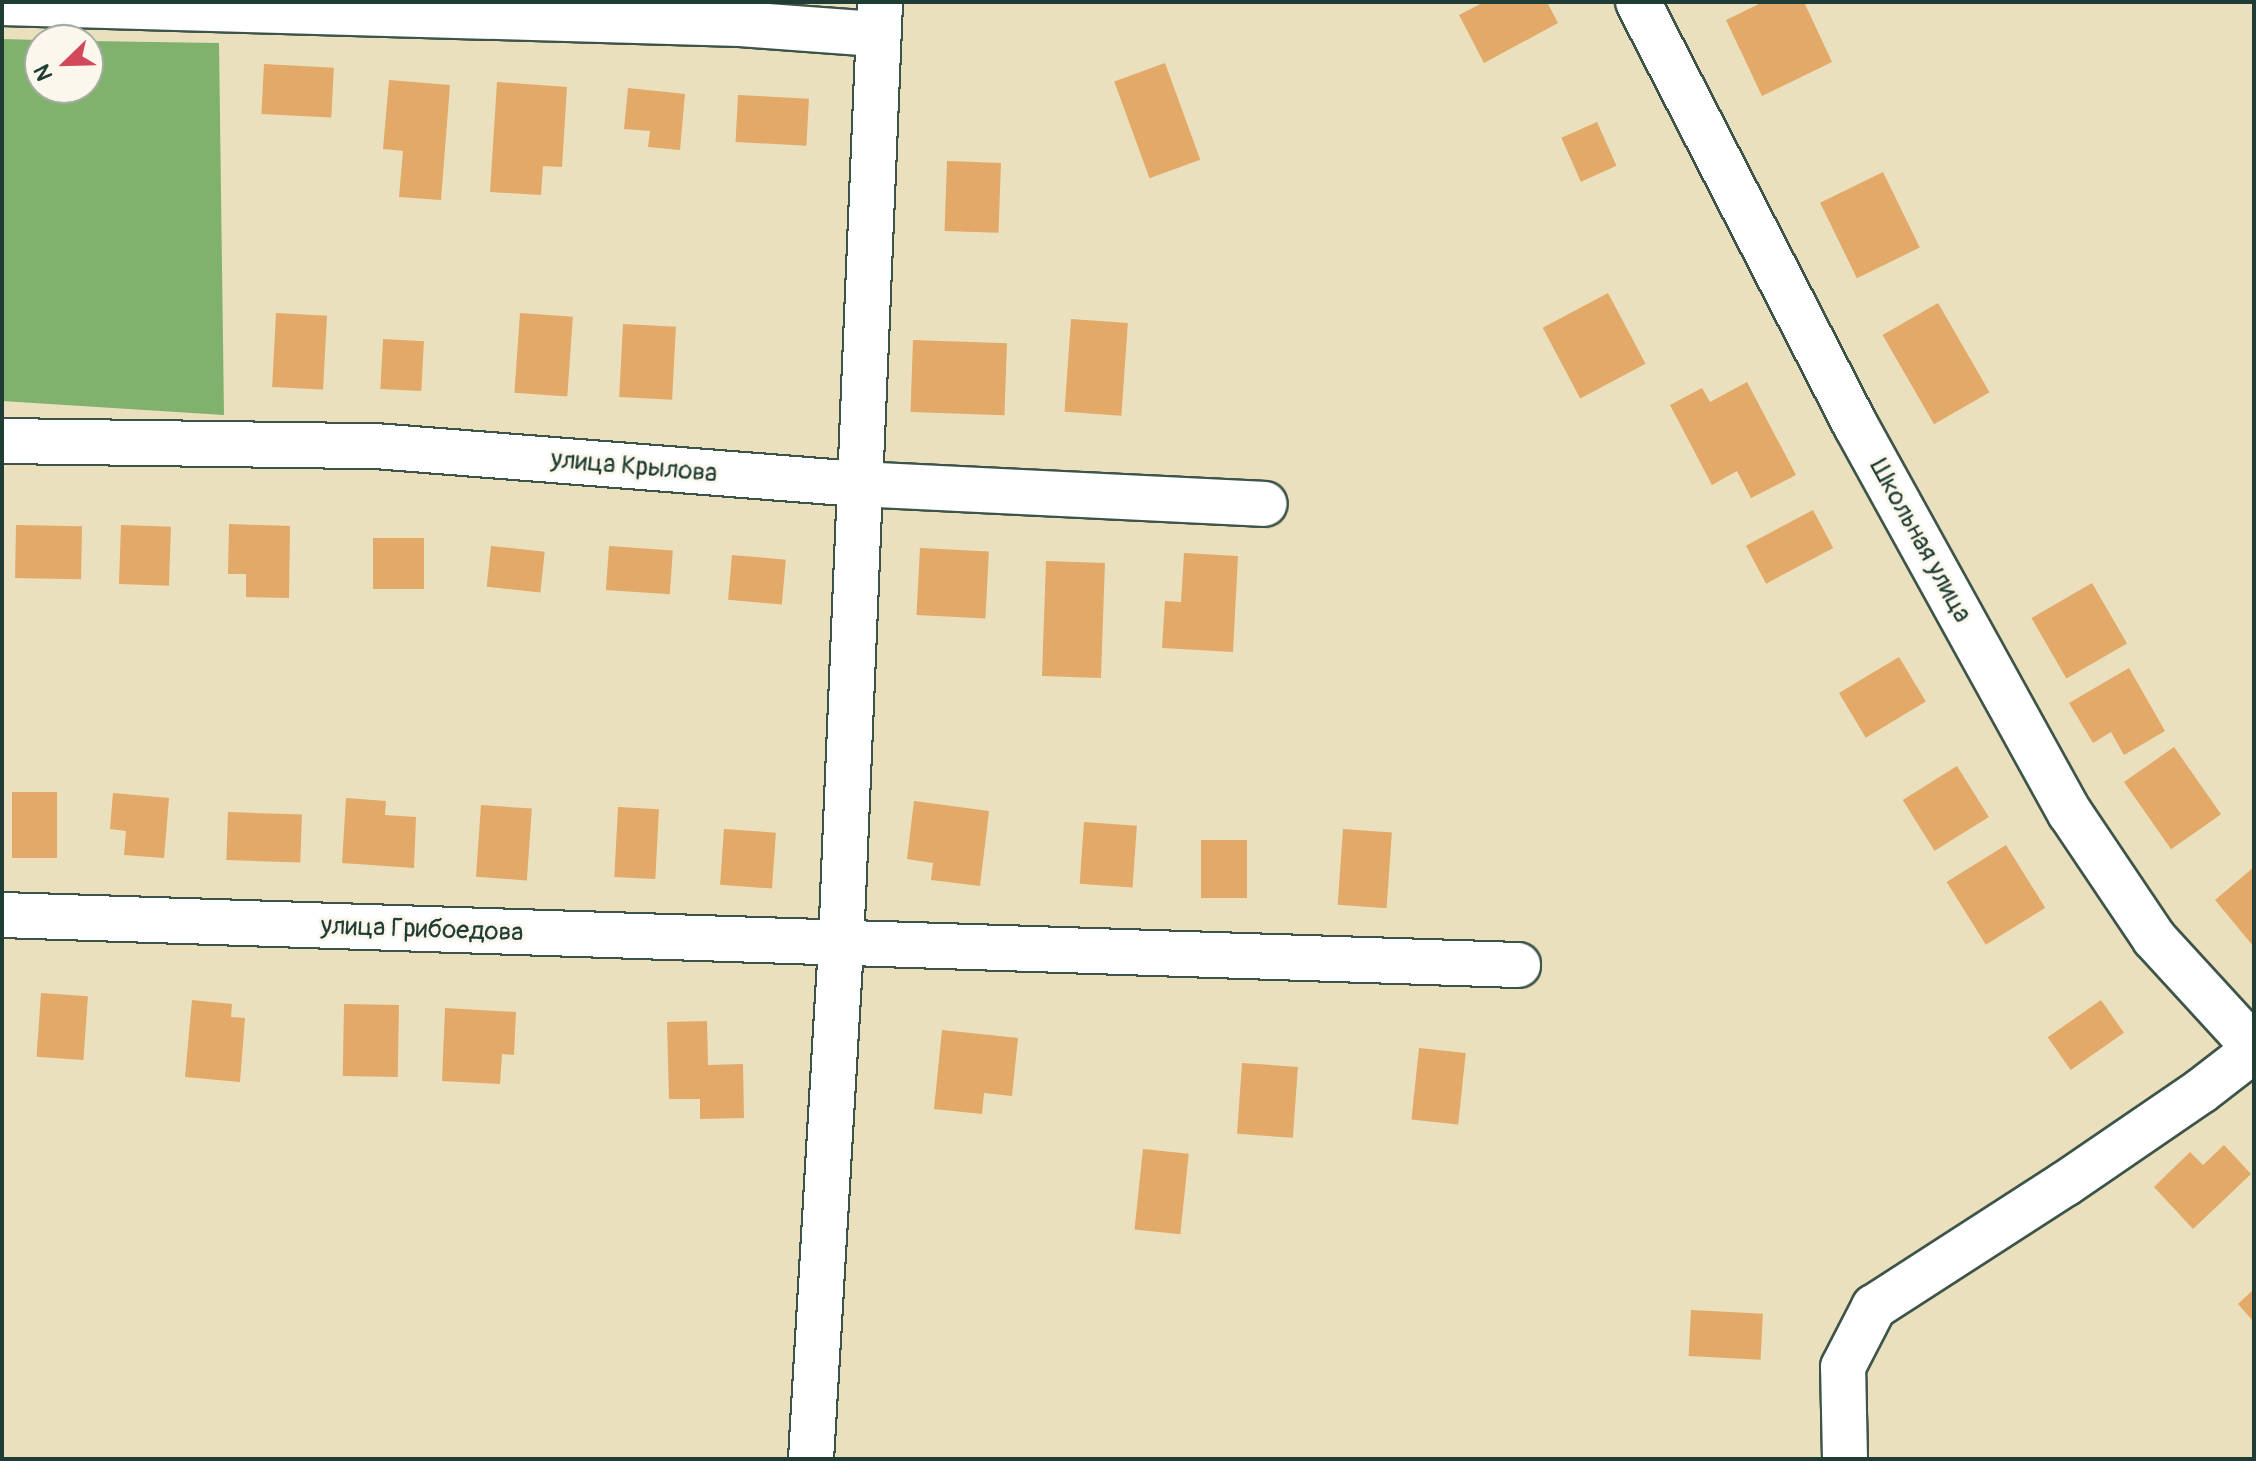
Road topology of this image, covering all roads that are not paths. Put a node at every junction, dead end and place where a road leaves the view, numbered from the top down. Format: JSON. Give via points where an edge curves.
{"nodes":[{"id":1,"x":1638,"y":2,"type":"edge"},
{"id":2,"x":2,"y":3,"type":"edge"},
{"id":3,"x":878,"y":18,"type":"edge"},
{"id":4,"x":2,"y":441,"type":"edge"},
{"id":5,"x":859,"y":484,"type":"junction"},
{"id":6,"x":1265,"y":504,"type":"dead end"},
{"id":7,"x":2,"y":915,"type":"edge"},
{"id":8,"x":841,"y":945,"type":"junction"},
{"id":9,"x":1518,"y":965,"type":"dead end"},
{"id":10,"x":2254,"y":1048,"type":"edge"},
{"id":11,"x":811,"y":1459,"type":"edge"},
{"id":12,"x":1845,"y":1459,"type":"edge"}],
"edges":[{"from":1,"to":10,"type":"street","name":"Школьная улица","via":[[1856,426],[2070,813],[2154,938]]},
{"from":2,"to":3,"type":"street","via":[[740,24]]},
{"from":3,"to":5,"type":"street"},
{"from":4,"to":5,"type":"street","name":"улица Крылова","via":[[375,446]]},
{"from":5,"to":6,"type":"street","name":"улица Крылова"},
{"from":5,"to":8,"type":"street"},
{"from":7,"to":8,"type":"street","name":"улица Грибоедова"},
{"from":8,"to":9,"type":"street","name":"улица Грибоедова"},
{"from":8,"to":11,"type":"street"},
{"from":10,"to":12,"type":"street","via":[[2065,1184],[1874,1307],[1843,1367]]}]}
